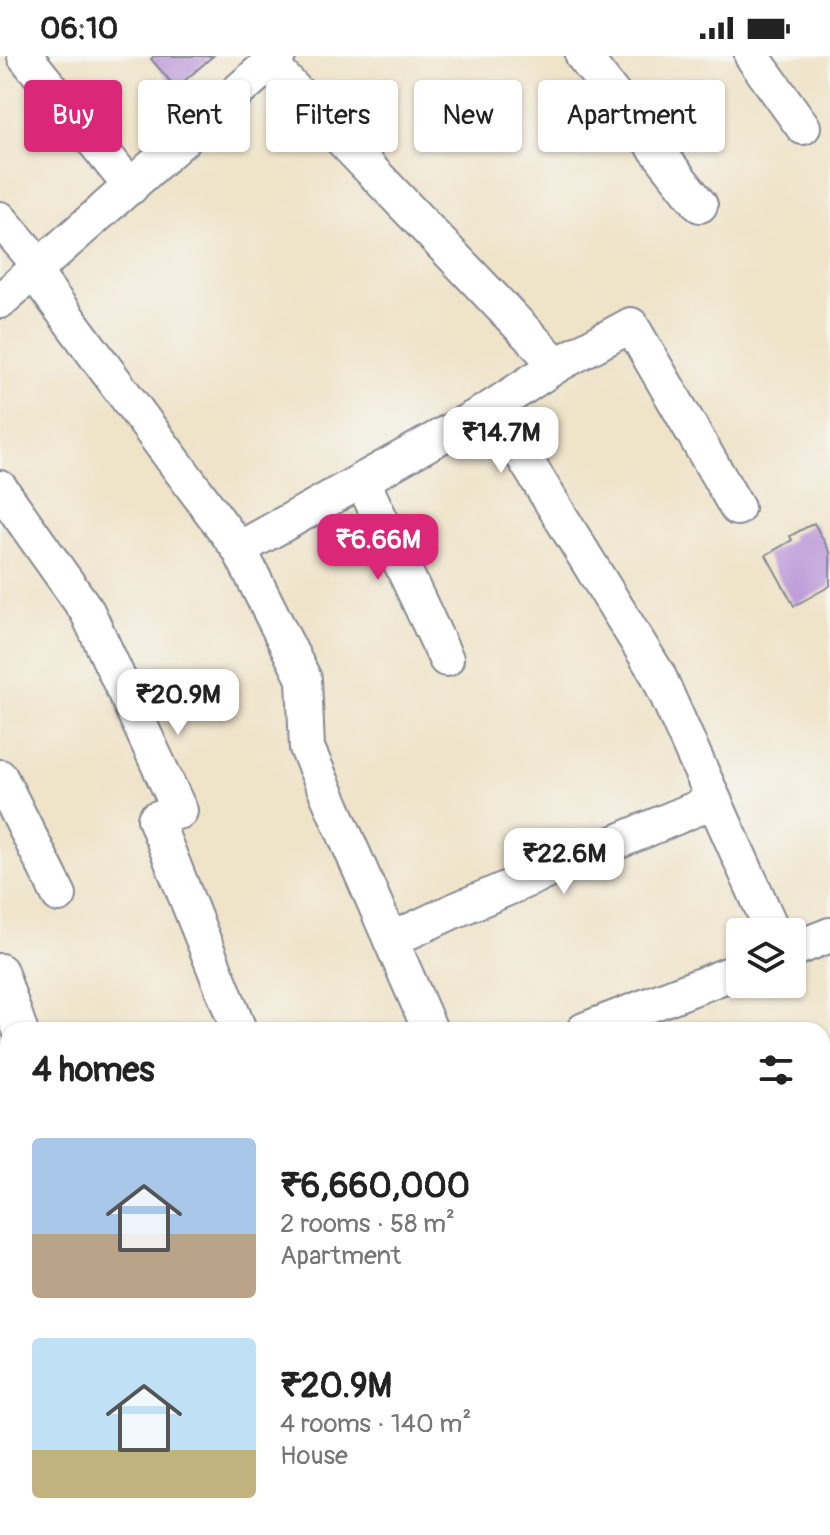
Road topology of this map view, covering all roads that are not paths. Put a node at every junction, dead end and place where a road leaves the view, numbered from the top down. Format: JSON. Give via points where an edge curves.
{"nodes":[{"id":1,"x":25,"y":56,"type":"edge"},
{"id":2,"x":583,"y":56,"type":"edge"},
{"id":3,"x":752,"y":56,"type":"edge"},
{"id":4,"x":262,"y":62,"type":"edge"},
{"id":5,"x":803,"y":127,"type":"dead end"},
{"id":6,"x":131,"y":187,"type":"junction"},
{"id":7,"x":700,"y":205,"type":"dead end"},
{"id":8,"x":0,"y":219,"type":"edge"},
{"id":9,"x":36,"y":269,"type":"junction"},
{"id":10,"x":0,"y":301,"type":"edge"},
{"id":11,"x":557,"y":365,"type":"junction"},
{"id":12,"x":493,"y":407,"type":"junction"},
{"id":13,"x":362,"y":480,"type":"junction"},
{"id":14,"x":0,"y":488,"type":"edge"},
{"id":15,"x":737,"y":508,"type":"dead end"},
{"id":16,"x":239,"y":549,"type":"junction"},
{"id":17,"x":446,"y":659,"type":"dead end"},
{"id":18,"x":0,"y":777,"type":"edge"},
{"id":19,"x":714,"y":801,"type":"junction"},
{"id":20,"x":59,"y":895,"type":"dead end"},
{"id":21,"x":767,"y":918,"type":"edge"},
{"id":22,"x":830,"y":935,"type":"edge"},
{"id":23,"x":391,"y":940,"type":"junction"},
{"id":24,"x":806,"y":944,"type":"edge"},
{"id":25,"x":0,"y":971,"type":"edge"},
{"id":26,"x":726,"y":975,"type":"edge"},
{"id":27,"x":17,"y":1022,"type":"edge"},
{"id":28,"x":236,"y":1022,"type":"edge"},
{"id":29,"x":427,"y":1022,"type":"edge"},
{"id":30,"x":605,"y":1022,"type":"edge"}],
"edges":[{"from":1,"to":6,"type":"street"},
{"from":2,"to":7,"type":"street"},
{"from":3,"to":5,"type":"street"},
{"from":4,"to":6,"type":"street"},
{"from":4,"to":11,"type":"street"},
{"from":6,"to":9,"type":"street"},
{"from":8,"to":9,"type":"street"},
{"from":9,"to":10,"type":"street"},
{"from":9,"to":16,"type":"street"},
{"from":11,"to":12,"type":"street"},
{"from":11,"to":15,"type":"street","via":[[631,325]]},
{"from":12,"to":13,"type":"street"},
{"from":12,"to":19,"type":"street","via":[[658,675]]},
{"from":13,"to":16,"type":"street"},
{"from":13,"to":17,"type":"street"},
{"from":14,"to":28,"type":"street","via":[[87,611],[180,811],[155,819]]},
{"from":16,"to":23,"type":"street","via":[[304,679],[307,748]]},
{"from":18,"to":20,"type":"street"},
{"from":19,"to":21,"type":"street"},
{"from":19,"to":23,"type":"street"},
{"from":22,"to":24,"type":"street"},
{"from":23,"to":29,"type":"street"},
{"from":25,"to":27,"type":"street"},
{"from":26,"to":30,"type":"street"}]}
